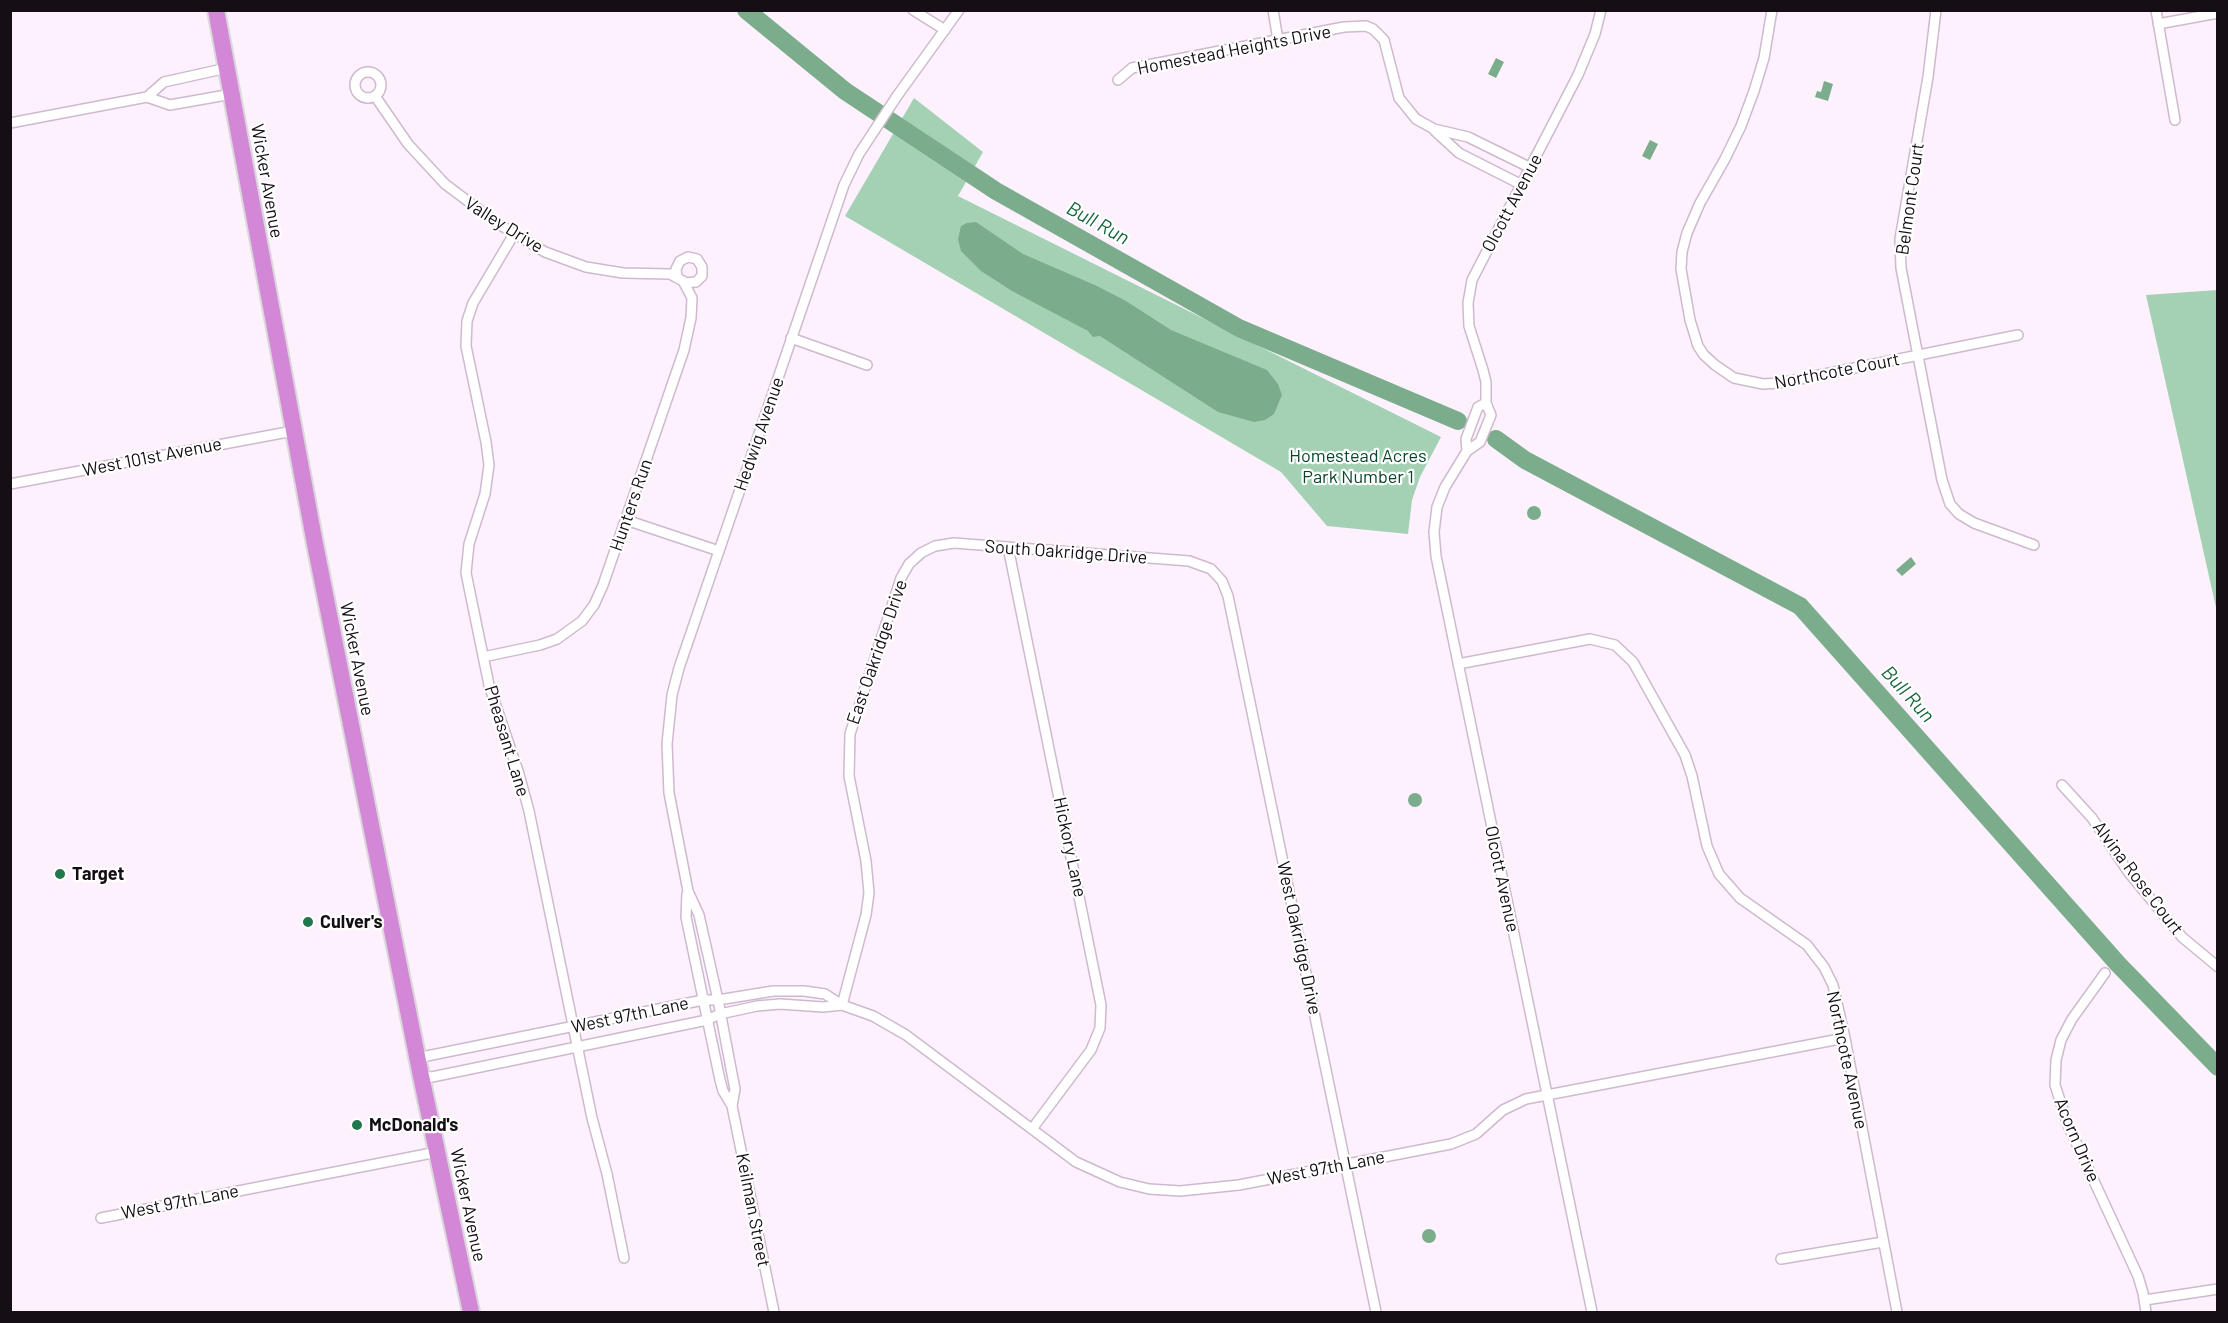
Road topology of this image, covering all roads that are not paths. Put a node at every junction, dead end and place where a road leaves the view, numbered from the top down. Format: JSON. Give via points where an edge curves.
{"nodes":[{"id":1,"x":216,"y":10,"type":"edge"},
{"id":2,"x":913,"y":10,"type":"edge"},
{"id":3,"x":959,"y":10,"type":"edge"},
{"id":4,"x":1273,"y":10,"type":"edge"},
{"id":5,"x":1601,"y":10,"type":"edge"},
{"id":6,"x":1772,"y":10,"type":"edge"},
{"id":7,"x":1936,"y":10,"type":"edge"},
{"id":8,"x":2156,"y":10,"type":"edge"},
{"id":9,"x":2217,"y":13,"type":"edge"},
{"id":10,"x":2158,"y":24,"type":"junction"},
{"id":11,"x":945,"y":30,"type":"junction"},
{"id":12,"x":1278,"y":40,"type":"junction"},
{"id":13,"x":227,"y":68,"type":"junction"},
{"id":14,"x":1118,"y":80,"type":"dead end"},
{"id":15,"x":232,"y":94,"type":"junction"},
{"id":16,"x":375,"y":96,"type":"dead end"},
{"id":17,"x":147,"y":97,"type":"junction"},
{"id":18,"x":2175,"y":120,"type":"dead end"},
{"id":19,"x":10,"y":123,"type":"edge"},
{"id":20,"x":1434,"y":129,"type":"junction"},
{"id":21,"x":1531,"y":168,"type":"junction"},
{"id":22,"x":1522,"y":185,"type":"junction"},
{"id":23,"x":514,"y":234,"type":"junction"},
{"id":24,"x":681,"y":280,"type":"joint"},
{"id":25,"x":2018,"y":335,"type":"dead end"},
{"id":26,"x":791,"y":338,"type":"junction"},
{"id":27,"x":1917,"y":356,"type":"junction"},
{"id":28,"x":867,"y":365,"type":"dead end"},
{"id":29,"x":1486,"y":403,"type":"junction"},
{"id":30,"x":293,"y":431,"type":"junction"},
{"id":31,"x":1467,"y":451,"type":"junction"},
{"id":32,"x":10,"y":484,"type":"edge"},
{"id":33,"x":626,"y":520,"type":"junction"},
{"id":34,"x":2034,"y":545,"type":"dead end"},
{"id":35,"x":1008,"y":547,"type":"junction"},
{"id":36,"x":719,"y":552,"type":"junction"},
{"id":37,"x":921,"y":553,"type":"joint"},
{"id":38,"x":1211,"y":569,"type":"joint"},
{"id":39,"x":483,"y":657,"type":"junction"},
{"id":40,"x":1458,"y":664,"type":"junction"},
{"id":41,"x":2062,"y":785,"type":"dead end"},
{"id":42,"x":688,"y":891,"type":"junction"},
{"id":43,"x":2217,"y":967,"type":"edge"},
{"id":44,"x":2105,"y":973,"type":"dead end"},
{"id":45,"x":703,"y":1000,"type":"junction"},
{"id":46,"x":718,"y":1000,"type":"junction"},
{"id":47,"x":842,"y":1005,"type":"junction"},
{"id":48,"x":720,"y":1014,"type":"junction"},
{"id":49,"x":707,"y":1020,"type":"junction"},
{"id":50,"x":573,"y":1027,"type":"junction"},
{"id":51,"x":1845,"y":1038,"type":"junction"},
{"id":52,"x":577,"y":1047,"type":"junction"},
{"id":53,"x":417,"y":1058,"type":"junction"},
{"id":54,"x":421,"y":1076,"type":"junction"},
{"id":55,"x":1547,"y":1095,"type":"junction"},
{"id":56,"x":732,"y":1107,"type":"junction"},
{"id":57,"x":1032,"y":1129,"type":"junction"},
{"id":58,"x":437,"y":1152,"type":"junction"},
{"id":59,"x":1346,"y":1165,"type":"junction"},
{"id":60,"x":101,"y":1218,"type":"dead end"},
{"id":61,"x":1883,"y":1242,"type":"junction"},
{"id":62,"x":624,"y":1257,"type":"dead end"},
{"id":63,"x":1781,"y":1259,"type":"dead end"},
{"id":64,"x":2217,"y":1289,"type":"edge"},
{"id":65,"x":2145,"y":1300,"type":"junction"},
{"id":66,"x":471,"y":1312,"type":"edge"},
{"id":67,"x":774,"y":1312,"type":"edge"},
{"id":68,"x":1376,"y":1312,"type":"edge"},
{"id":69,"x":1592,"y":1312,"type":"edge"},
{"id":70,"x":1897,"y":1312,"type":"edge"},
{"id":71,"x":2145,"y":1312,"type":"edge"}],
"edges":[{"from":1,"to":13,"type":"highway","name":"Wicker Avenue"},
{"from":2,"to":11,"type":"street"},
{"from":3,"to":11,"type":"street","name":"Hedwig Avenue"},
{"from":4,"to":12,"type":"street"},
{"from":5,"to":21,"type":"street","name":"Olcott Avenue","via":[[1583,64]]},
{"from":6,"to":27,"type":"street","name":"Northcote Court","via":[[1764,58],[1741,126],[1700,203],[1682,252],[1683,285],[1698,346],[1726,373],[1763,384]]},
{"from":7,"to":27,"type":"street","name":"Belmont Court","via":[[1900,239],[1901,268]]},
{"from":8,"to":10,"type":"street"},
{"from":9,"to":10,"type":"street"},
{"from":10,"to":18,"type":"street"},
{"from":11,"to":26,"type":"street","name":"Hedwig Avenue","via":[[877,127],[844,185]]},
{"from":12,"to":14,"type":"street","name":"Homestead Heights Drive","via":[[1132,68]]},
{"from":12,"to":20,"type":"street","name":"Homestead Heights Drive","via":[[1351,26],[1373,29],[1388,48],[1403,105],[1416,119]]},
{"from":13,"to":15,"type":"highway","name":"Wicker Avenue"},
{"from":13,"to":17,"type":"street","via":[[164,82]]},
{"from":15,"to":17,"type":"street","via":[[170,105]]},
{"from":15,"to":30,"type":"highway","name":"Wicker Avenue"},
{"from":16,"to":23,"type":"street","name":"Valley Drive","via":[[408,144],[445,184]]},
{"from":17,"to":19,"type":"street"},
{"from":20,"to":21,"type":"street","name":"Homestead Heights Drive","via":[[1468,137]]},
{"from":20,"to":22,"type":"street","name":"Homestead Heights Drive","via":[[1459,153]]},
{"from":21,"to":22,"type":"street","name":"Olcott Avenue"},
{"from":22,"to":29,"type":"street","name":"Olcott Avenue","via":[[1470,291],[1469,326],[1485,376]]},
{"from":23,"to":24,"type":"street","name":"Valley Drive","via":[[545,252],[586,267],[670,274]]},
{"from":23,"to":39,"type":"street","name":"Pheasant Lane","via":[[473,303],[466,329],[489,465],[486,494],[466,564]]},
{"from":24,"to":33,"type":"street","name":"Hunters Run","via":[[692,298],[687,339]]},
{"from":25,"to":27,"type":"street","name":"Northcote Court"},
{"from":26,"to":28,"type":"street"},
{"from":26,"to":36,"type":"street","name":"Hedwig Avenue"},
{"from":27,"to":34,"type":"street","name":"Belmont Court","via":[[1950,504],[1974,524]]},
{"from":29,"to":31,"type":"street","name":"Olcott Avenue","via":[[1478,407],[1466,439]]},
{"from":29,"to":31,"type":"street","name":"Olcott Avenue","via":[[1491,415],[1488,424],[1479,442]]},
{"from":30,"to":32,"type":"street","name":"West 101st Avenue"},
{"from":30,"to":53,"type":"highway","name":"Wicker Avenue"},
{"from":31,"to":40,"type":"street","name":"Olcott Avenue","via":[[1441,496],[1434,532]]},
{"from":33,"to":36,"type":"street"},
{"from":33,"to":39,"type":"street","name":"Hunters Run","via":[[599,596],[582,621],[548,643]]},
{"from":35,"to":37,"type":"street","name":"South Oakridge Drive","via":[[954,543]]},
{"from":35,"to":38,"type":"street","name":"South Oakridge Drive","via":[[1189,561]]},
{"from":35,"to":57,"type":"street","name":"Hickory Lane","via":[[1101,1005],[1100,1028],[1091,1050]]},
{"from":36,"to":42,"type":"street","name":"Hedwig Avenue","via":[[679,668],[668,725],[669,793]]},
{"from":37,"to":47,"type":"street","name":"East Oakridge Drive","via":[[900,578],[850,734],[849,776],[869,893]]},
{"from":38,"to":59,"type":"street","name":"West Oakridge Drive","via":[[1228,596]]},
{"from":39,"to":50,"type":"street","name":"Pheasant Lane","via":[[494,706],[527,803]]},
{"from":40,"to":51,"type":"street","name":"Northcote Avenue","via":[[1590,639],[1615,645],[1628,656],[1685,755],[1714,866],[1740,898],[1800,940],[1819,959],[1833,985]]},
{"from":40,"to":55,"type":"street","name":"Olcott Avenue"},
{"from":41,"to":43,"type":"street","name":"Alvina Rose Court","via":[[2092,818],[2140,887],[2182,937]]},
{"from":42,"to":45,"type":"street","name":"Hedwig Avenue","via":[[686,917]]},
{"from":42,"to":46,"type":"street","name":"Hedwig Avenue","via":[[699,915]]},
{"from":44,"to":65,"type":"street","name":"Acorn Drive","via":[[2061,1040],[2055,1084],[2068,1125]]},
{"from":45,"to":46,"type":"street","name":"West 97th Lane"},
{"from":45,"to":49,"type":"street","name":"Keilman Street"},
{"from":45,"to":50,"type":"street","name":"West 97th Lane"},
{"from":46,"to":47,"type":"street","name":"West 97th Lane","via":[[792,990],[825,994]]},
{"from":46,"to":48,"type":"street","name":"Keilman Street"},
{"from":47,"to":48,"type":"street","name":"West 97th Lane","via":[[769,1004]]},
{"from":47,"to":57,"type":"street","name":"West 97th Lane","via":[[896,1028]]},
{"from":48,"to":49,"type":"street","name":"West 97th Lane"},
{"from":48,"to":56,"type":"street","name":"Keilman Street","via":[[735,1089]]},
{"from":49,"to":52,"type":"street","name":"West 97th Lane"},
{"from":49,"to":56,"type":"street","name":"Keilman Street","via":[[723,1091]]},
{"from":50,"to":52,"type":"street","name":"Pheasant Lane"},
{"from":50,"to":53,"type":"street","name":"West 97th Lane"},
{"from":51,"to":55,"type":"street","name":"West 97th Lane"},
{"from":51,"to":61,"type":"street","name":"Northcote Avenue"},
{"from":52,"to":54,"type":"street","name":"West 97th Lane"},
{"from":52,"to":62,"type":"street","name":"Pheasant Lane"},
{"from":53,"to":54,"type":"highway","name":"Wicker Avenue"},
{"from":54,"to":58,"type":"highway","name":"Wicker Avenue"},
{"from":55,"to":59,"type":"street","name":"West 97th Lane","via":[[1509,1106],[1468,1139]]},
{"from":55,"to":69,"type":"street","name":"Olcott Avenue"},
{"from":56,"to":67,"type":"street","name":"Keilman Street"},
{"from":57,"to":59,"type":"street","name":"West 97th Lane","via":[[1089,1170],[1120,1182],[1164,1191],[1215,1189]]},
{"from":58,"to":60,"type":"street","name":"West 97th Lane"},
{"from":58,"to":66,"type":"highway","name":"Wicker Avenue"},
{"from":59,"to":68,"type":"street","name":"West Oakridge Drive"},
{"from":61,"to":63,"type":"street"},
{"from":61,"to":70,"type":"street","name":"Northcote Avenue"},
{"from":64,"to":65,"type":"street"},
{"from":65,"to":71,"type":"street","name":"Acorn Drive"}]}
